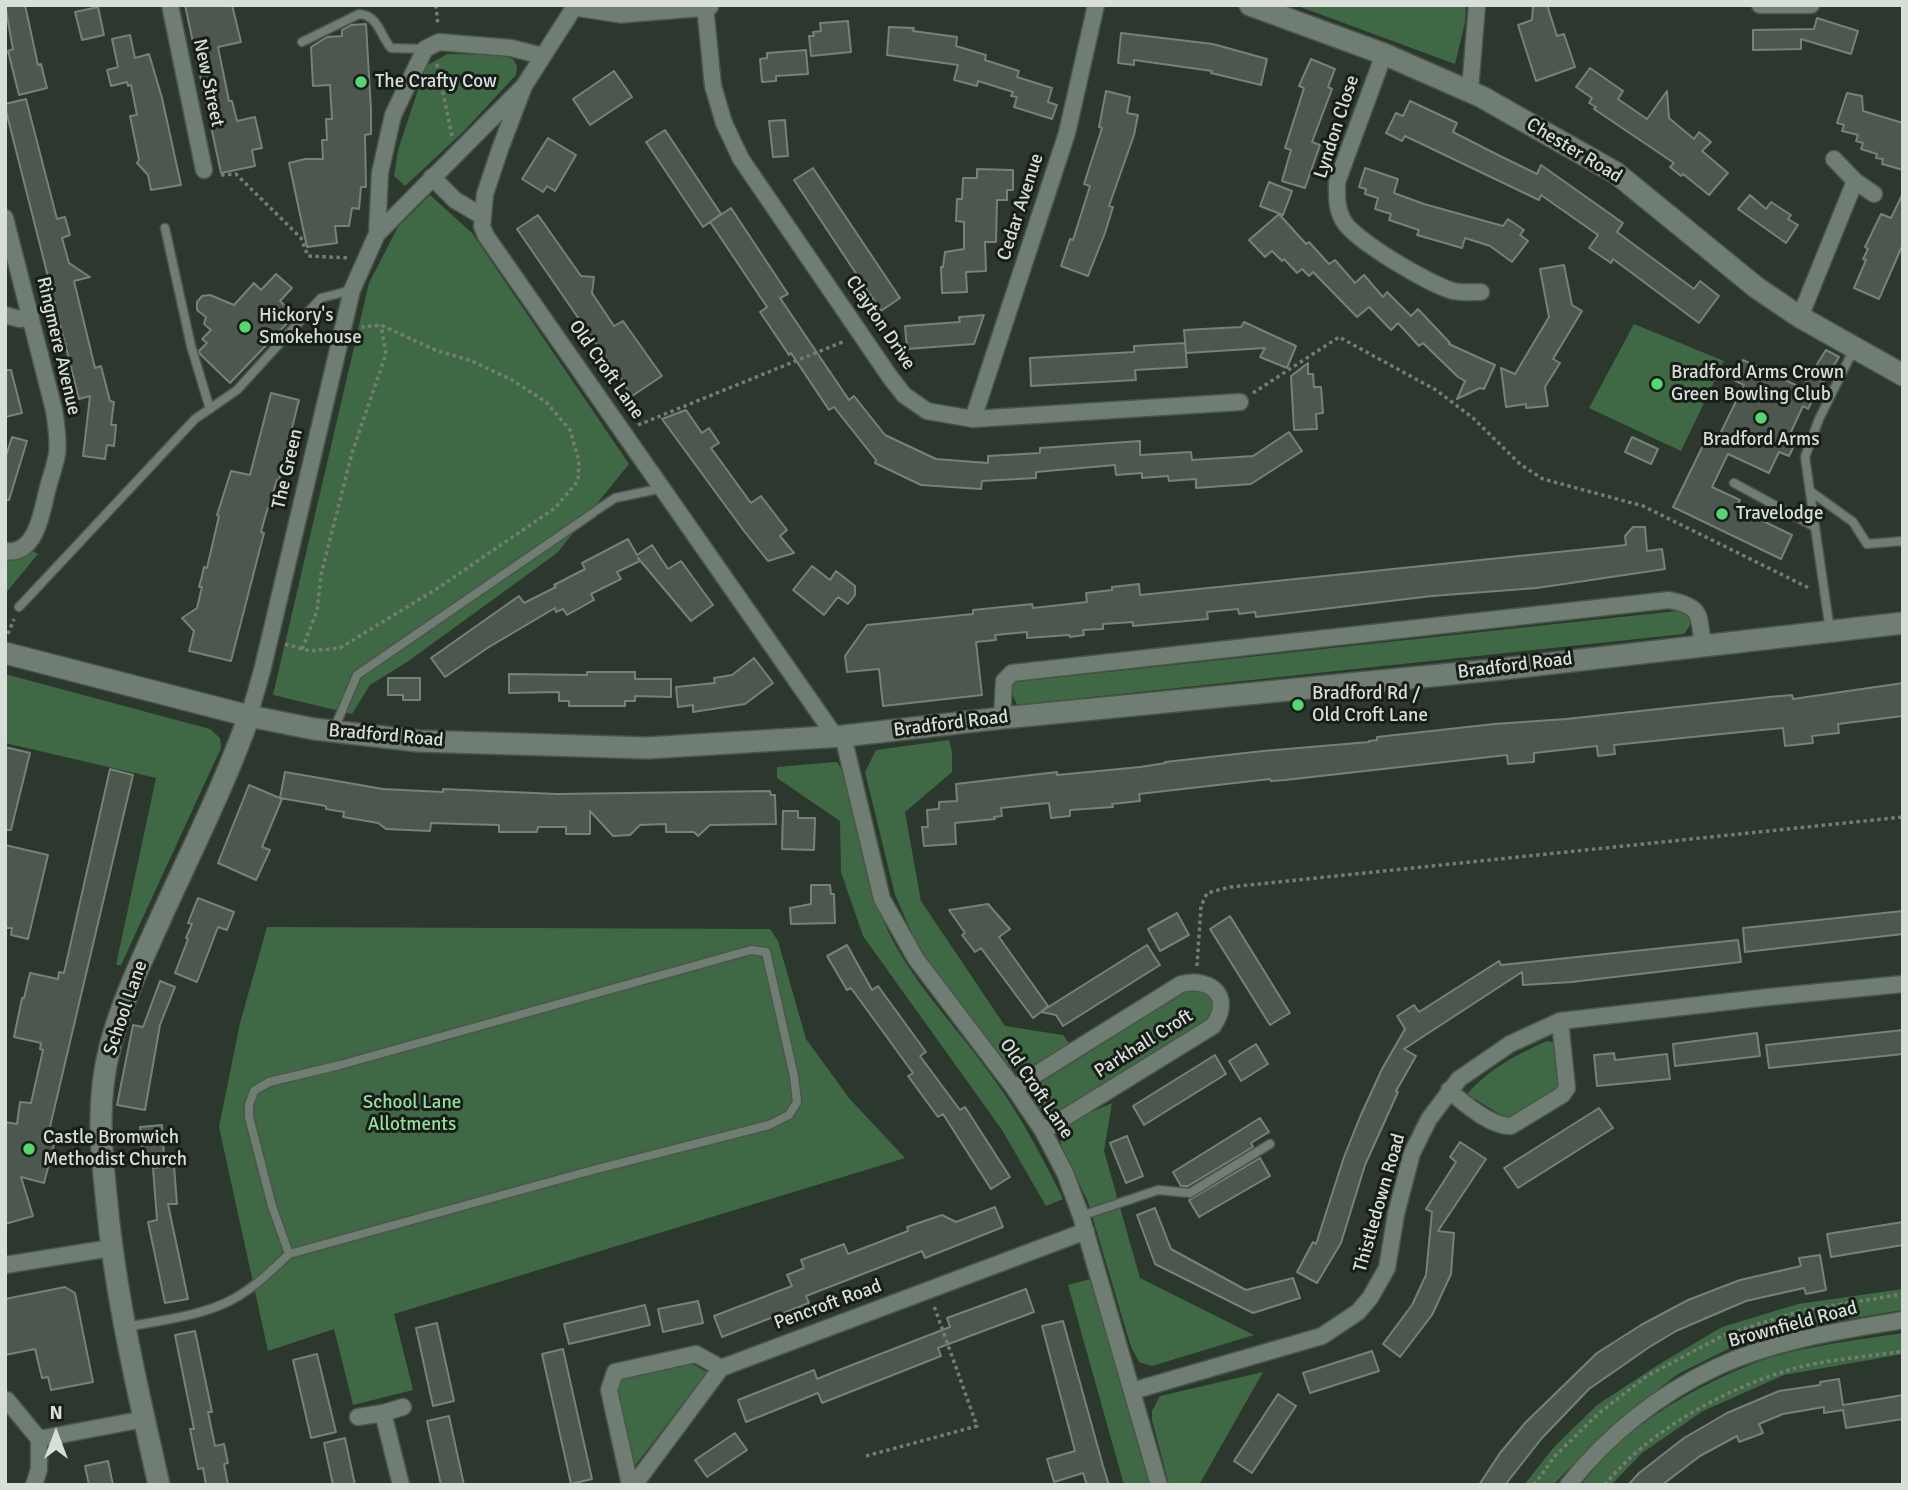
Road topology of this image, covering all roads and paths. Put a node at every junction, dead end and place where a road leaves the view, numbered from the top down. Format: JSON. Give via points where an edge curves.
{"nodes":[{"id":1,"x":170,"y":5,"type":"edge"},
{"id":2,"x":707,"y":5,"type":"edge"},
{"id":3,"x":1096,"y":5,"type":"edge"},
{"id":4,"x":1250,"y":5,"type":"edge"},
{"id":5,"x":1477,"y":5,"type":"edge"},
{"id":6,"x":1760,"y":5,"type":"edge"},
{"id":7,"x":1811,"y":5,"type":"edge"},
{"id":8,"x":575,"y":6,"type":"edge"},
{"id":9,"x":302,"y":42,"type":"dead end"},
{"id":10,"x":429,"y":47,"type":"junction"},
{"id":11,"x":1384,"y":54,"type":"junction"},
{"id":12,"x":542,"y":56,"type":"junction"},
{"id":13,"x":524,"y":86,"type":"junction"},
{"id":14,"x":1470,"y":90,"type":"junction"},
{"id":15,"x":456,"y":153,"type":"junction"},
{"id":16,"x":1834,"y":159,"type":"dead end"},
{"id":17,"x":204,"y":170,"type":"joint"},
{"id":18,"x":432,"y":177,"type":"junction"},
{"id":19,"x":1855,"y":181,"type":"junction"},
{"id":20,"x":1874,"y":194,"type":"dead end"},
{"id":21,"x":482,"y":216,"type":"junction"},
{"id":22,"x":5,"y":218,"type":"edge"},
{"id":23,"x":165,"y":228,"type":"dead end"},
{"id":24,"x":377,"y":234,"type":"junction"},
{"id":25,"x":366,"y":259,"type":"junction"},
{"id":26,"x":352,"y":290,"type":"junction"},
{"id":27,"x":1481,"y":292,"type":"dead end"},
{"id":28,"x":5,"y":315,"type":"edge"},
{"id":29,"x":1800,"y":317,"type":"junction"},
{"id":30,"x":31,"y":318,"type":"junction"},
{"id":31,"x":382,"y":325,"type":"junction"},
{"id":32,"x":343,"y":329,"type":"junction"},
{"id":33,"x":862,"y":334,"type":"junction"},
{"id":34,"x":1854,"y":347,"type":"junction"},
{"id":35,"x":1903,"y":375,"type":"edge"},
{"id":36,"x":1240,"y":402,"type":"joint"},
{"id":37,"x":210,"y":409,"type":"junction"},
{"id":38,"x":973,"y":419,"type":"junction"},
{"id":39,"x":623,"y":431,"type":"junction"},
{"id":40,"x":1734,"y":483,"type":"dead end"},
{"id":41,"x":663,"y":488,"type":"junction"},
{"id":42,"x":1810,"y":491,"type":"junction"},
{"id":43,"x":1815,"y":527,"type":"junction"},
{"id":44,"x":1903,"y":541,"type":"edge"},
{"id":45,"x":8,"y":551,"type":"edge"},
{"id":46,"x":1826,"y":596,"type":"junction"},
{"id":47,"x":19,"y":607,"type":"joint"},
{"id":48,"x":1903,"y":623,"type":"edge"},
{"id":49,"x":1830,"y":631,"type":"junction"},
{"id":50,"x":5,"y":639,"type":"edge"},
{"id":51,"x":270,"y":639,"type":"junction"},
{"id":52,"x":1703,"y":645,"type":"junction"},
{"id":53,"x":302,"y":649,"type":"junction"},
{"id":54,"x":5,"y":653,"type":"edge"},
{"id":55,"x":249,"y":716,"type":"junction"},
{"id":56,"x":1002,"y":718,"type":"junction"},
{"id":57,"x":333,"y":731,"type":"junction"},
{"id":58,"x":839,"y":736,"type":"junction"},
{"id":59,"x":1903,"y":817,"type":"edge"},
{"id":60,"x":1196,"y":981,"type":"junction"},
{"id":61,"x":1903,"y":984,"type":"edge"},
{"id":62,"x":1560,"y":1021,"type":"junction"},
{"id":63,"x":1014,"y":1088,"type":"junction"},
{"id":64,"x":1449,"y":1090,"type":"junction"},
{"id":65,"x":1043,"y":1131,"type":"junction"},
{"id":66,"x":1270,"y":1144,"type":"dead end"},
{"id":67,"x":1083,"y":1223,"type":"junction"},
{"id":68,"x":111,"y":1248,"type":"junction"},
{"id":69,"x":289,"y":1254,"type":"junction"},
{"id":70,"x":5,"y":1265,"type":"edge"},
{"id":71,"x":929,"y":1290,"type":"junction"},
{"id":72,"x":1903,"y":1320,"type":"edge"},
{"id":73,"x":126,"y":1327,"type":"junction"},
{"id":74,"x":1903,"y":1351,"type":"edge"},
{"id":75,"x":721,"y":1368,"type":"junction"},
{"id":76,"x":1132,"y":1391,"type":"junction"},
{"id":77,"x":7,"y":1400,"type":"dead end"},
{"id":78,"x":403,"y":1407,"type":"dead end"},
{"id":79,"x":383,"y":1413,"type":"junction"},
{"id":80,"x":358,"y":1417,"type":"dead end"},
{"id":81,"x":145,"y":1419,"type":"junction"},
{"id":82,"x":38,"y":1439,"type":"junction"},
{"id":83,"x":866,"y":1456,"type":"dead end"},
{"id":84,"x":34,"y":1485,"type":"edge"},
{"id":85,"x":159,"y":1485,"type":"edge"},
{"id":86,"x":401,"y":1485,"type":"edge"},
{"id":87,"x":632,"y":1485,"type":"edge"},
{"id":88,"x":1159,"y":1485,"type":"edge"},
{"id":89,"x":1568,"y":1485,"type":"edge"},
{"id":90,"x":1605,"y":1485,"type":"edge"}],
"edges":[{"from":1,"to":17,"type":"street","name":"New Street"},
{"from":2,"to":8,"type":"main road","via":[[621,12]]},
{"from":2,"to":33,"type":"street","name":"Clayton Drive","via":[[713,86],[724,123],[741,159]]},
{"from":3,"to":38,"type":"street","name":"Cedar Avenue","via":[[1067,133]]},
{"from":4,"to":11,"type":"main road","name":"Chester Road"},
{"from":5,"to":14,"type":"street"},
{"from":6,"to":7,"type":"street"},
{"from":8,"to":12,"type":"street"},
{"from":9,"to":10,"type":"lane","via":[[359,15],[369,15],[391,48]]},
{"from":10,"to":12,"type":"street","via":[[439,43],[510,48]]},
{"from":10,"to":15,"type":"path"},
{"from":10,"to":24,"type":"street","name":"The Green","via":[[393,115],[380,173]]},
{"from":11,"to":14,"type":"main road","name":"Chester Road"},
{"from":11,"to":27,"type":"street","name":"Lyndon Close","via":[[1338,182],[1341,218],[1364,241],[1426,279],[1454,292]]},
{"from":12,"to":13,"type":"street"},
{"from":13,"to":15,"type":"street","name":"The Green"},
{"from":13,"to":21,"type":"street","via":[[485,194]]},
{"from":14,"to":29,"type":"main road","name":"Chester Road","via":[[1616,173],[1756,288]]},
{"from":15,"to":18,"type":"street","name":"The Green"},
{"from":16,"to":19,"type":"street"},
{"from":17,"to":25,"type":"path","via":[[205,175],[236,174],[301,238],[308,256]]},
{"from":18,"to":21,"type":"street","via":[[455,200]]},
{"from":18,"to":24,"type":"street","name":"The Green"},
{"from":19,"to":20,"type":"street"},
{"from":19,"to":29,"type":"street"},
{"from":21,"to":39,"type":"street","name":"Old Croft Lane","via":[[486,236]]},
{"from":22,"to":30,"type":"street","name":"Ringmere Avenue"},
{"from":23,"to":37,"type":"lane"},
{"from":24,"to":25,"type":"street","name":"The Green"},
{"from":25,"to":26,"type":"street","name":"The Green"},
{"from":26,"to":32,"type":"street","name":"The Green"},
{"from":26,"to":37,"type":"lane","via":[[321,298],[237,390]]},
{"from":28,"to":30,"type":"street"},
{"from":29,"to":34,"type":"main road","name":"Chester Road"},
{"from":30,"to":45,"type":"street","name":"Ringmere Avenue","via":[[54,410],[57,453],[38,527],[27,545]]},
{"from":31,"to":32,"type":"path"},
{"from":31,"to":53,"type":"path","via":[[386,354],[352,453],[320,575],[317,611]]},
{"from":31,"to":53,"type":"path","via":[[435,350],[472,361],[546,402],[570,430],[579,461],[578,481],[555,508],[340,648]]},
{"from":32,"to":51,"type":"street","name":"The Green"},
{"from":33,"to":38,"type":"street","name":"Clayton Drive","via":[[905,395],[927,411]]},
{"from":33,"to":39,"type":"path"},
{"from":34,"to":35,"type":"main road","name":"Chester Road"},
{"from":34,"to":42,"type":"lane","via":[[1805,457]]},
{"from":36,"to":38,"type":"street","name":"Clayton Drive"},
{"from":36,"to":46,"type":"path","via":[[1339,337],[1436,390],[1473,418],[1521,466],[1543,479],[1643,506]]},
{"from":37,"to":47,"type":"lane","via":[[195,419]]},
{"from":39,"to":41,"type":"street","name":"Old Croft Lane"},
{"from":40,"to":43,"type":"lane"},
{"from":41,"to":57,"type":"lane","via":[[615,498],[357,675]]},
{"from":41,"to":58,"type":"street","name":"Old Croft Lane"},
{"from":42,"to":43,"type":"lane"},
{"from":42,"to":44,"type":"lane","via":[[1853,522],[1867,544]]},
{"from":43,"to":46,"type":"lane"},
{"from":46,"to":49,"type":"lane"},
{"from":47,"to":50,"type":"path"},
{"from":48,"to":49,"type":"main road","name":"Bradford Road"},
{"from":49,"to":52,"type":"main road","name":"Bradford Road"},
{"from":51,"to":53,"type":"path"},
{"from":51,"to":55,"type":"street","name":"The Green"},
{"from":52,"to":56,"type":"main road","name":"Bradford Road"},
{"from":52,"to":56,"type":"street","via":[[1698,613],[1689,604],[1669,600],[1012,673],[1004,681]]},
{"from":54,"to":55,"type":"main road","name":"Bradford Road"},
{"from":55,"to":57,"type":"main road","name":"Bradford Road"},
{"from":55,"to":68,"type":"main road","name":"School Lane","via":[[140,963],[110,1049],[99,1114]]},
{"from":56,"to":58,"type":"main road","name":"Bradford Road"},
{"from":57,"to":58,"type":"main road","name":"Bradford Road","via":[[418,741],[647,748]]},
{"from":58,"to":63,"type":"street","name":"Old Croft Lane","via":[[882,899],[916,959]]},
{"from":59,"to":60,"type":"path","via":[[1230,887],[1207,893],[1201,906]]},
{"from":60,"to":63,"type":"street","name":"Parkhall Croft","via":[[1181,984]]},
{"from":60,"to":65,"type":"street","name":"Parkhall Croft","via":[[1213,987],[1221,999],[1220,1016],[1213,1026]]},
{"from":61,"to":62,"type":"street","name":"Thistledown Road"},
{"from":62,"to":64,"type":"street","name":"Thistledown Road","via":[[1510,1044]]},
{"from":62,"to":64,"type":"street","via":[[1567,1088],[1562,1095],[1502,1127]]},
{"from":63,"to":65,"type":"street","name":"Old Croft Lane"},
{"from":64,"to":76,"type":"street","name":"Thistledown Road","via":[[1412,1153],[1395,1214],[1387,1268],[1358,1312],[1322,1336]]},
{"from":65,"to":67,"type":"street","name":"Old Croft Lane"},
{"from":66,"to":67,"type":"lane","via":[[1190,1193],[1158,1190]]},
{"from":67,"to":71,"type":"street","name":"Pencroft Road"},
{"from":67,"to":76,"type":"street","name":"Old Croft Lane"},
{"from":68,"to":70,"type":"street"},
{"from":68,"to":73,"type":"main road","name":"School Lane"},
{"from":69,"to":69,"type":"lane","via":[[769,1125],[789,1115],[797,1102],[794,1076],[766,952],[751,950],[270,1082],[254,1091],[249,1117]]},
{"from":69,"to":73,"type":"lane","via":[[258,1283],[223,1304]]},
{"from":71,"to":75,"type":"street","name":"Pencroft Road"},
{"from":71,"to":83,"type":"path","via":[[977,1426]]},
{"from":72,"to":89,"type":"street","name":"Brownfield Road","via":[[1821,1335],[1718,1367],[1662,1397],[1610,1438]]},
{"from":73,"to":81,"type":"main road","name":"School Lane"},
{"from":74,"to":90,"type":"path","via":[[1797,1368],[1758,1382],[1685,1416],[1653,1438]]},
{"from":75,"to":87,"type":"street"},
{"from":75,"to":87,"type":"street","via":[[696,1354],[615,1372],[608,1390]]},
{"from":76,"to":88,"type":"street","name":"Old Croft Lane"},
{"from":77,"to":82,"type":"street"},
{"from":78,"to":79,"type":"street"},
{"from":79,"to":80,"type":"street"},
{"from":79,"to":86,"type":"street"},
{"from":81,"to":82,"type":"street"},
{"from":81,"to":85,"type":"main road","name":"School Lane"},
{"from":82,"to":84,"type":"street","via":[[39,1468]]}]}
